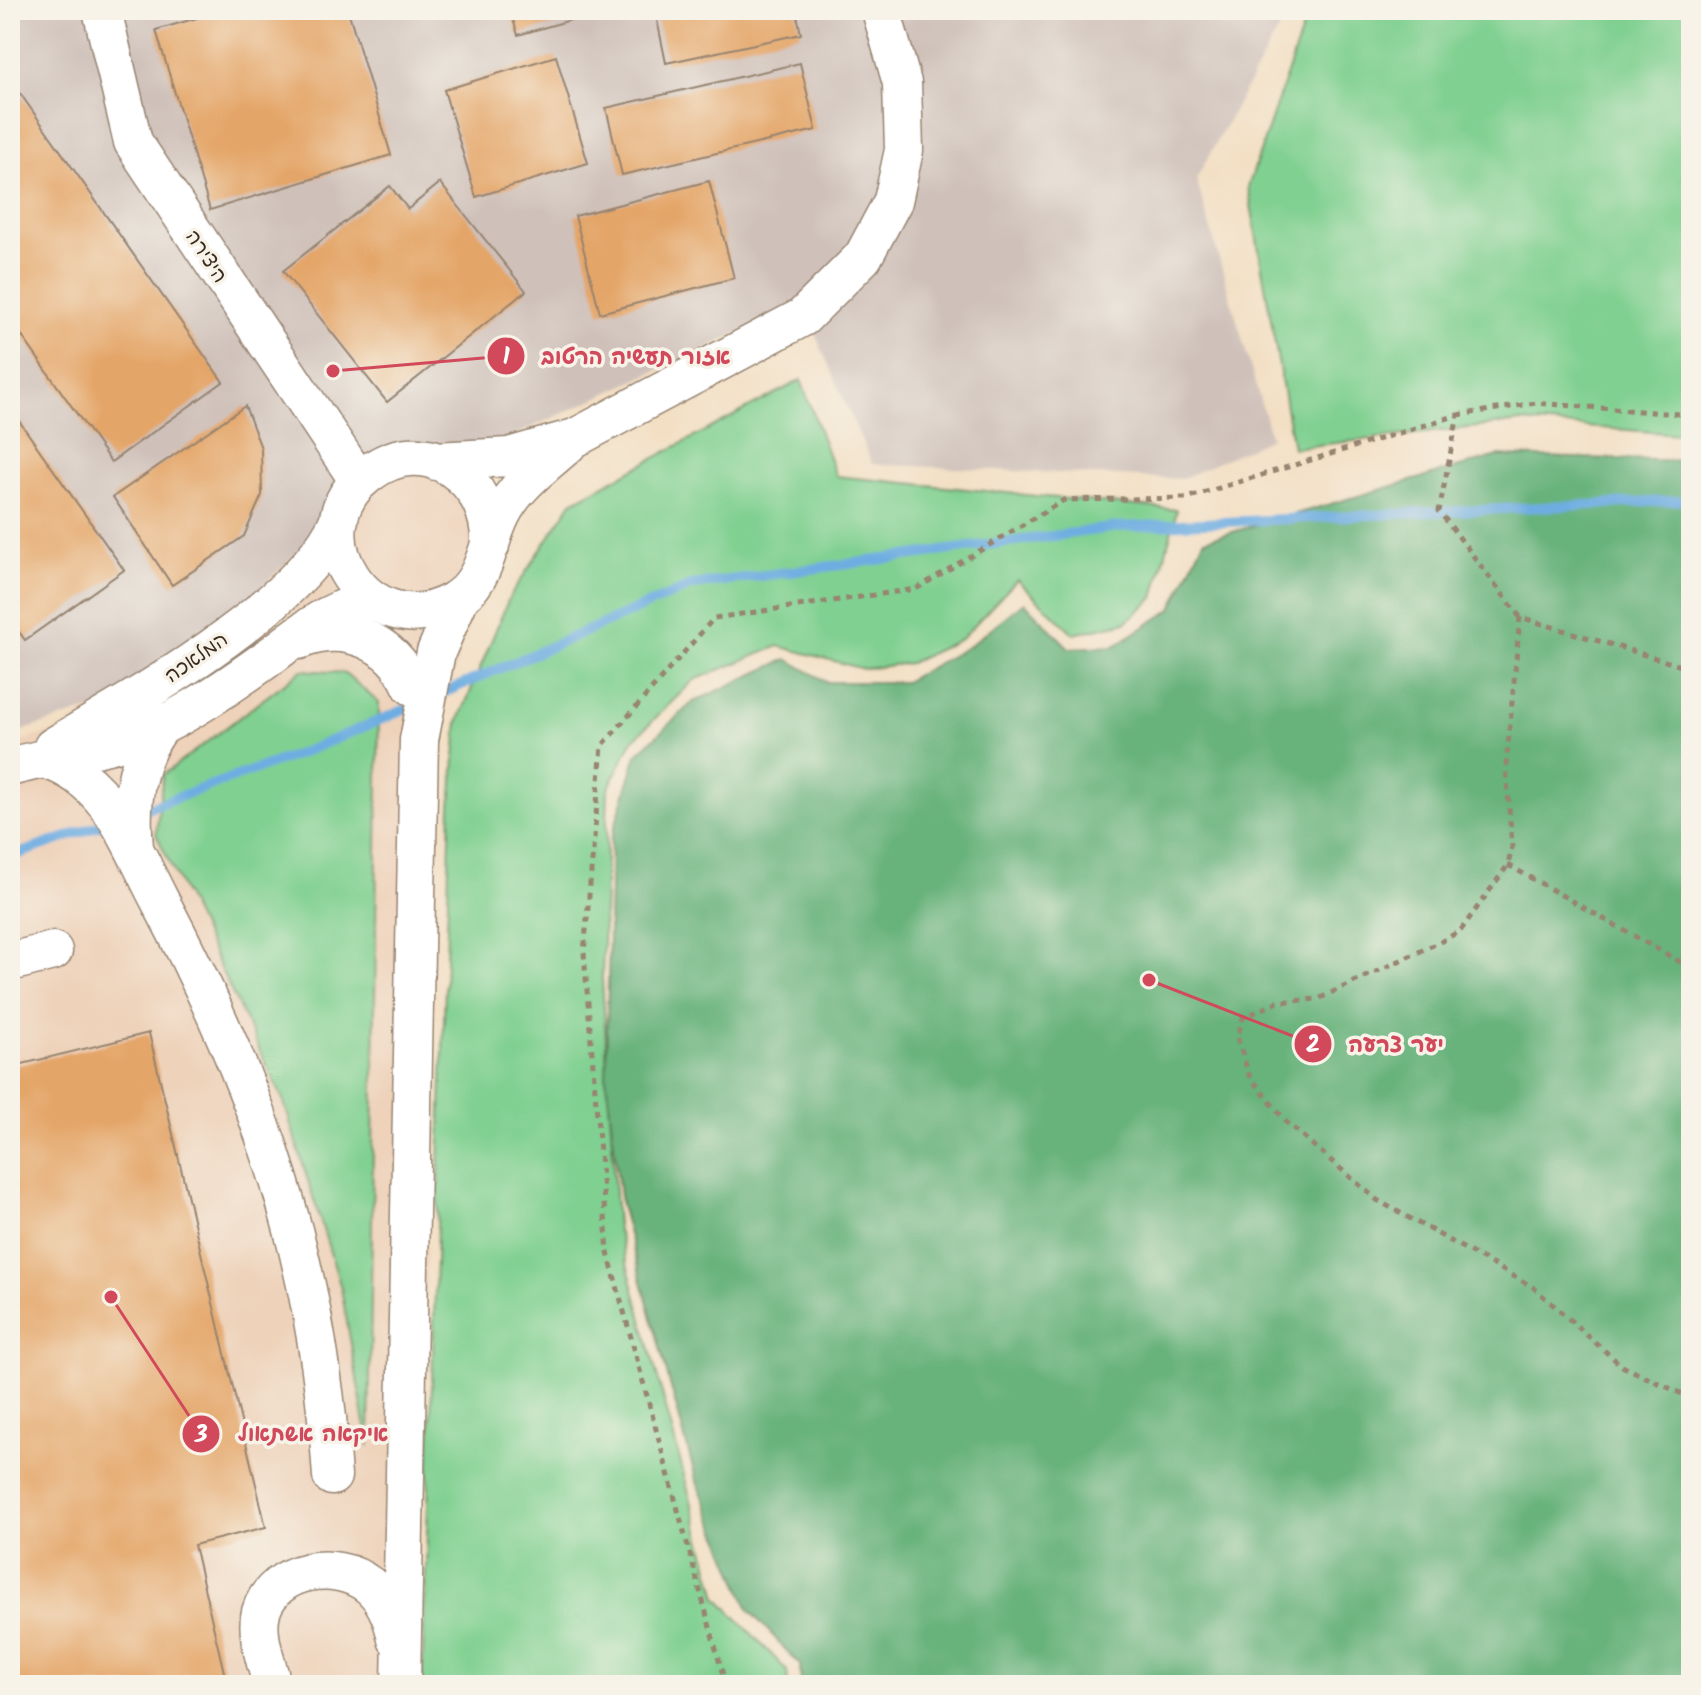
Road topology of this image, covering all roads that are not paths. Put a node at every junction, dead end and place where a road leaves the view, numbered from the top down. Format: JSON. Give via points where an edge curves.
{"nodes":[{"id":1,"x":102,"y":10,"type":"edge"},
{"id":2,"x":881,"y":10,"type":"edge"},
{"id":3,"x":575,"y":438,"type":"junction"},
{"id":4,"x":436,"y":461,"type":"junction"},
{"id":5,"x":359,"y":481,"type":"junction"},
{"id":6,"x":339,"y":520,"type":"junction"},
{"id":7,"x":490,"y":546,"type":"junction"},
{"id":8,"x":460,"y":597,"type":"junction"},
{"id":9,"x":379,"y":603,"type":"junction"},
{"id":10,"x":285,"y":645,"type":"junction"},
{"id":11,"x":412,"y":686,"type":"junction"},
{"id":12,"x":161,"y":726,"type":"junction"},
{"id":13,"x":419,"y":740,"type":"junction"},
{"id":14,"x":27,"y":763,"type":"edge"},
{"id":15,"x":135,"y":854,"type":"junction"},
{"id":16,"x":53,"y":951,"type":"dead end"},
{"id":17,"x":10,"y":962,"type":"edge"},
{"id":18,"x":332,"y":1476,"type":"dead end"},
{"id":19,"x":401,"y":1671,"type":"edge"},
{"id":20,"x":272,"y":1685,"type":"edge"}],
"edges":[{"from":1,"to":5,"type":"street","name":"היצירה","via":[[133,142]]},
{"from":2,"to":3,"type":"street","via":[[902,83],[904,150],[893,201],[863,257],[803,317]]},
{"from":3,"to":4,"type":"street","via":[[509,457]]},
{"from":3,"to":7,"type":"street","via":[[516,492]]},
{"from":4,"to":5,"type":"street","via":[[401,459]]},
{"from":4,"to":7,"type":"street","via":[[476,488],[490,522]]},
{"from":5,"to":6,"type":"street"},
{"from":6,"to":9,"type":"street","via":[[342,562],[353,581]]},
{"from":6,"to":14,"type":"street","name":"המלאכה","via":[[307,566],[221,640]]},
{"from":7,"to":8,"type":"street","via":[[483,569]]},
{"from":8,"to":9,"type":"street","via":[[427,611]]},
{"from":8,"to":13,"type":"street","via":[[436,652]]},
{"from":9,"to":10,"type":"street","name":"המלאכה","via":[[337,610]]},
{"from":9,"to":11,"type":"street","via":[[399,632]]},
{"from":10,"to":11,"type":"street","via":[[324,631],[362,638],[392,654]]},
{"from":10,"to":12,"type":"street","name":"המלאכה"},
{"from":11,"to":13,"type":"street"},
{"from":12,"to":14,"type":"street","name":"המלאכה","via":[[112,744]]},
{"from":12,"to":15,"type":"street","via":[[149,741],[137,776]]},
{"from":13,"to":19,"type":"street"},
{"from":14,"to":15,"type":"street","via":[[65,765],[95,788]]},
{"from":15,"to":18,"type":"street","via":[[222,1022],[277,1167],[315,1318]]},
{"from":16,"to":17,"type":"street"},
{"from":19,"to":20,"type":"street","via":[[384,1602],[369,1585],[342,1572],[313,1571],[280,1585],[261,1613]]}]}
